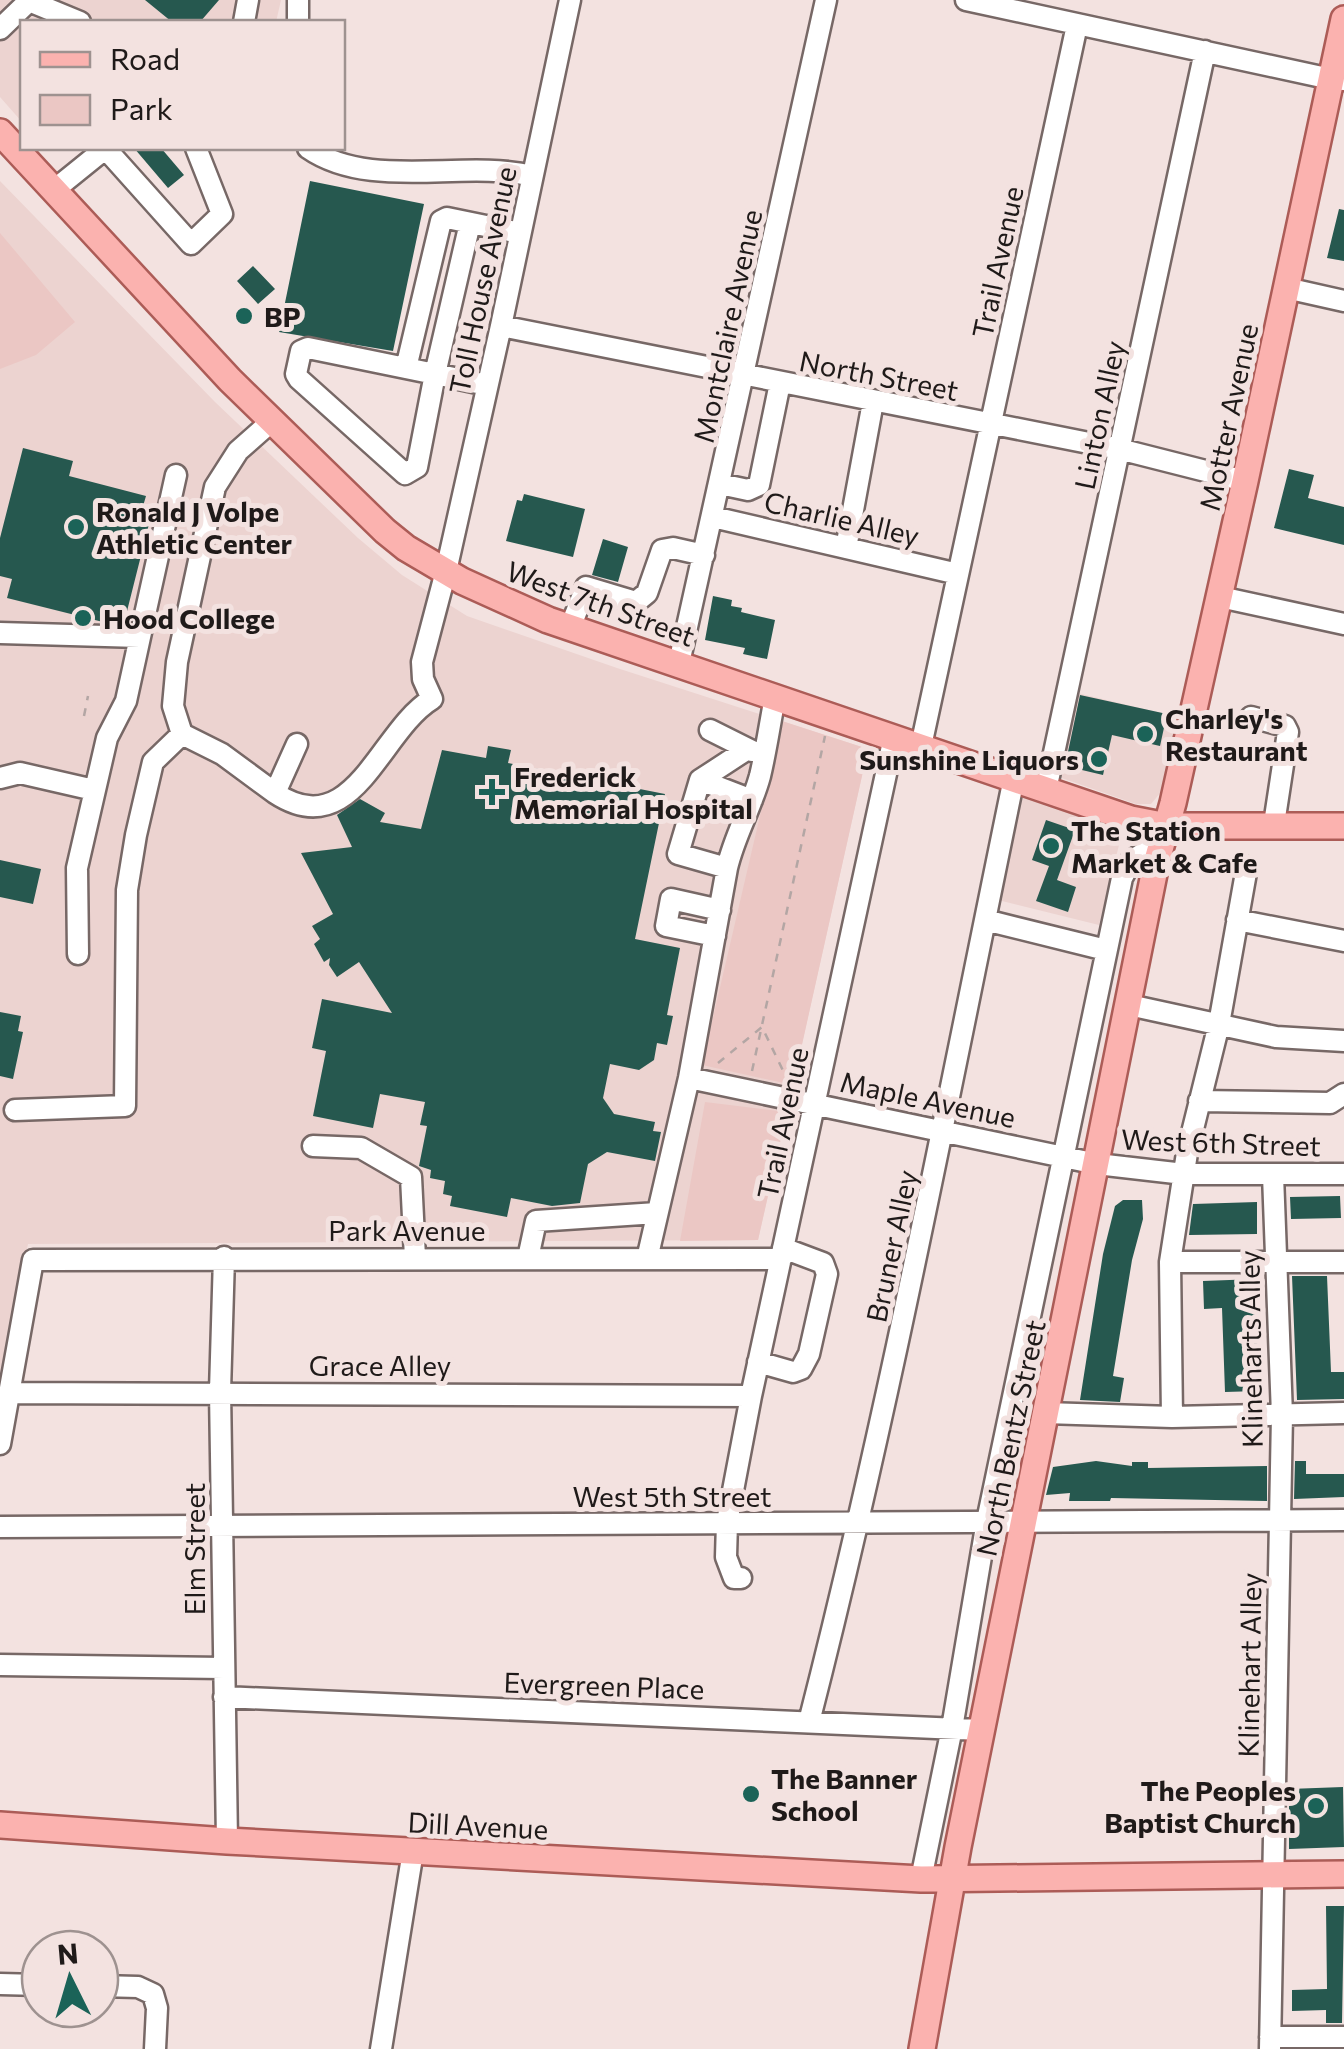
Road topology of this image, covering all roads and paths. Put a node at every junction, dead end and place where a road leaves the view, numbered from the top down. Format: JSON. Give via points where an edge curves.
{"nodes":[{"id":1,"x":570,"y":0,"type":"edge"},
{"id":2,"x":826,"y":0,"type":"edge"},
{"id":3,"x":966,"y":0,"type":"edge"},
{"id":4,"x":30,"y":1,"type":"edge"},
{"id":5,"x":1344,"y":19,"type":"edge"},
{"id":6,"x":73,"y":20,"type":"edge"},
{"id":7,"x":1077,"y":25,"type":"junction"},
{"id":8,"x":0,"y":28,"type":"edge"},
{"id":9,"x":1204,"y":51,"type":"junction"},
{"id":10,"x":1337,"y":79,"type":"edge"},
{"id":11,"x":0,"y":132,"type":"edge"},
{"id":12,"x":104,"y":150,"type":"edge"},
{"id":13,"x":108,"y":150,"type":"edge"},
{"id":14,"x":197,"y":150,"type":"edge"},
{"id":15,"x":313,"y":150,"type":"edge"},
{"id":16,"x":532,"y":176,"type":"junction"},
{"id":17,"x":54,"y":190,"type":"junction"},
{"id":18,"x":470,"y":224,"type":"junction"},
{"id":19,"x":520,"y":233,"type":"junction"},
{"id":20,"x":1286,"y":288,"type":"junction"},
{"id":21,"x":1344,"y":302,"type":"edge"},
{"id":22,"x":501,"y":326,"type":"junction"},
{"id":23,"x":406,"y":368,"type":"junction"},
{"id":24,"x":435,"y":374,"type":"junction"},
{"id":25,"x":744,"y":376,"type":"junction"},
{"id":26,"x":780,"y":383,"type":"junction"},
{"id":27,"x":487,"y":385,"type":"junction"},
{"id":28,"x":873,"y":402,"type":"junction"},
{"id":29,"x":272,"y":421,"type":"junction"},
{"id":30,"x":990,"y":425,"type":"junction"},
{"id":31,"x":1119,"y":449,"type":"junction"},
{"id":32,"x":176,"y":474,"type":"dead end"},
{"id":33,"x":1245,"y":481,"type":"junction"},
{"id":34,"x":720,"y":484,"type":"junction"},
{"id":35,"x":713,"y":517,"type":"junction"},
{"id":36,"x":846,"y":548,"type":"junction"},
{"id":37,"x":704,"y":555,"type":"junction"},
{"id":38,"x":446,"y":571,"type":"junction"},
{"id":39,"x":958,"y":574,"type":"junction"},
{"id":40,"x":1220,"y":597,"type":"junction"},
{"id":41,"x":1344,"y":624,"type":"edge"},
{"id":42,"x":570,"y":628,"type":"junction"},
{"id":43,"x":0,"y":633,"type":"edge"},
{"id":44,"x":140,"y":638,"type":"junction"},
{"id":45,"x":679,"y":663,"type":"junction"},
{"id":46,"x":88,"y":696,"type":"dead end"},
{"id":47,"x":774,"y":697,"type":"junction"},
{"id":48,"x":84,"y":716,"type":"dead end"},
{"id":49,"x":1251,"y":717,"type":"dead end"},
{"id":50,"x":710,"y":730,"type":"dead end"},
{"id":51,"x":182,"y":734,"type":"junction"},
{"id":52,"x":826,"y":735,"type":"dead end"},
{"id":53,"x":894,"y":737,"type":"junction"},
{"id":54,"x":298,"y":744,"type":"dead end"},
{"id":55,"x":921,"y":746,"type":"junction"},
{"id":56,"x":755,"y":752,"type":"junction"},
{"id":57,"x":0,"y":778,"type":"edge"},
{"id":58,"x":1014,"y":778,"type":"junction"},
{"id":59,"x":700,"y":780,"type":"junction"},
{"id":60,"x":94,"y":790,"type":"junction"},
{"id":61,"x":1046,"y":790,"type":"junction"},
{"id":62,"x":275,"y":793,"type":"junction"},
{"id":63,"x":752,"y":800,"type":"junction"},
{"id":64,"x":1274,"y":824,"type":"junction"},
{"id":65,"x":1344,"y":826,"type":"edge"},
{"id":66,"x":1165,"y":833,"type":"junction"},
{"id":67,"x":1247,"y":866,"type":"dead end"},
{"id":68,"x":727,"y":868,"type":"junction"},
{"id":69,"x":720,"y":910,"type":"junction"},
{"id":70,"x":984,"y":920,"type":"junction"},
{"id":71,"x":1238,"y":920,"type":"junction"},
{"id":72,"x":715,"y":936,"type":"junction"},
{"id":73,"x":1344,"y":940,"type":"edge"},
{"id":74,"x":1106,"y":950,"type":"junction"},
{"id":75,"x":78,"y":954,"type":"dead end"},
{"id":76,"x":1129,"y":1005,"type":"junction"},
{"id":77,"x":1219,"y":1024,"type":"junction"},
{"id":78,"x":762,"y":1027,"type":"junction"},
{"id":79,"x":1344,"y":1041,"type":"edge"},
{"id":80,"x":713,"y":1067,"type":"dead end"},
{"id":81,"x":751,"y":1076,"type":"dead end"},
{"id":82,"x":689,"y":1078,"type":"junction"},
{"id":83,"x":789,"y":1084,"type":"dead end"},
{"id":84,"x":1344,"y":1094,"type":"edge"},
{"id":85,"x":1200,"y":1101,"type":"junction"},
{"id":86,"x":814,"y":1103,"type":"junction"},
{"id":87,"x":15,"y":1110,"type":"dead end"},
{"id":88,"x":944,"y":1129,"type":"junction"},
{"id":89,"x":313,"y":1146,"type":"dead end"},
{"id":90,"x":1063,"y":1156,"type":"junction"},
{"id":91,"x":1097,"y":1164,"type":"junction"},
{"id":92,"x":1184,"y":1174,"type":"junction"},
{"id":93,"x":1344,"y":1174,"type":"edge"},
{"id":94,"x":1273,"y":1175,"type":"junction"},
{"id":95,"x":658,"y":1213,"type":"junction"},
{"id":96,"x":782,"y":1254,"type":"junction"},
{"id":97,"x":224,"y":1257,"type":"junction"},
{"id":98,"x":415,"y":1258,"type":"junction"},
{"id":99,"x":528,"y":1258,"type":"junction"},
{"id":100,"x":647,"y":1259,"type":"junction"},
{"id":101,"x":1170,"y":1262,"type":"junction"},
{"id":102,"x":1344,"y":1262,"type":"edge"},
{"id":103,"x":1276,"y":1263,"type":"junction"},
{"id":104,"x":758,"y":1362,"type":"junction"},
{"id":105,"x":220,"y":1392,"type":"junction"},
{"id":106,"x":9,"y":1393,"type":"junction"},
{"id":107,"x":751,"y":1396,"type":"junction"},
{"id":108,"x":1045,"y":1413,"type":"junction"},
{"id":109,"x":1344,"y":1414,"type":"edge"},
{"id":110,"x":1282,"y":1415,"type":"junction"},
{"id":111,"x":1172,"y":1417,"type":"junction"},
{"id":112,"x":0,"y":1444,"type":"edge"},
{"id":113,"x":1344,"y":1520,"type":"edge"},
{"id":114,"x":986,"y":1521,"type":"junction"},
{"id":115,"x":1023,"y":1521,"type":"junction"},
{"id":116,"x":1279,"y":1521,"type":"junction"},
{"id":117,"x":727,"y":1522,"type":"junction"},
{"id":118,"x":860,"y":1522,"type":"junction"},
{"id":119,"x":222,"y":1525,"type":"junction"},
{"id":120,"x":0,"y":1527,"type":"edge"},
{"id":121,"x":741,"y":1578,"type":"dead end"},
{"id":122,"x":0,"y":1664,"type":"edge"},
{"id":123,"x":222,"y":1668,"type":"junction"},
{"id":124,"x":224,"y":1696,"type":"junction"},
{"id":125,"x":810,"y":1722,"type":"junction"},
{"id":126,"x":952,"y":1728,"type":"junction"},
{"id":127,"x":982,"y":1730,"type":"junction"},
{"id":128,"x":0,"y":1824,"type":"edge"},
{"id":129,"x":227,"y":1840,"type":"junction"},
{"id":130,"x":413,"y":1851,"type":"junction"},
{"id":131,"x":1344,"y":1874,"type":"edge"},
{"id":132,"x":1272,"y":1876,"type":"junction"},
{"id":133,"x":921,"y":1879,"type":"junction"},
{"id":134,"x":953,"y":1880,"type":"junction"},
{"id":135,"x":120,"y":1987,"type":"edge"},
{"id":136,"x":1344,"y":2037,"type":"edge"},
{"id":137,"x":1270,"y":2043,"type":"edge"},
{"id":138,"x":156,"y":2049,"type":"edge"},
{"id":139,"x":380,"y":2049,"type":"edge"},
{"id":140,"x":922,"y":2049,"type":"edge"}],
"edges":[{"from":1,"to":16,"type":"street","name":"Toll House Avenue"},
{"from":2,"to":25,"type":"street","name":"Montclaire Avenue"},
{"from":3,"to":7,"type":"street"},
{"from":4,"to":6,"type":"street"},
{"from":4,"to":8,"type":"street"},
{"from":5,"to":10,"type":"main road","name":"Motter Avenue"},
{"from":7,"to":9,"type":"street"},
{"from":7,"to":30,"type":"street","name":"Trail Avenue"},
{"from":9,"to":10,"type":"street"},
{"from":9,"to":31,"type":"street","name":"Linton Alley"},
{"from":10,"to":20,"type":"main road","name":"Motter Avenue"},
{"from":11,"to":17,"type":"main road","name":"West 7th Street"},
{"from":12,"to":17,"type":"street"},
{"from":13,"to":14,"type":"street","via":[[190,244],[222,214]]},
{"from":15,"to":16,"type":"street","via":[[348,165]]},
{"from":16,"to":19,"type":"street","name":"Toll House Avenue"},
{"from":17,"to":29,"type":"main road","name":"West 7th Street"},
{"from":18,"to":19,"type":"street"},
{"from":18,"to":23,"type":"street","via":[[441,221]]},
{"from":18,"to":24,"type":"street"},
{"from":19,"to":22,"type":"street","name":"Toll House Avenue"},
{"from":20,"to":21,"type":"street"},
{"from":20,"to":33,"type":"main road","name":"Motter Avenue"},
{"from":22,"to":25,"type":"street","name":"North Street"},
{"from":22,"to":27,"type":"street","name":"Toll House Avenue"},
{"from":23,"to":24,"type":"street"},
{"from":23,"to":24,"type":"street","via":[[308,348],[296,374],[405,474],[417,467]]},
{"from":24,"to":27,"type":"street"},
{"from":25,"to":26,"type":"street","name":"North Street"},
{"from":25,"to":34,"type":"street","name":"Montclaire Avenue"},
{"from":26,"to":28,"type":"street","name":"North Street"},
{"from":26,"to":34,"type":"street","via":[[759,484],[748,490]]},
{"from":27,"to":38,"type":"street","name":"Toll House Avenue"},
{"from":28,"to":30,"type":"street","name":"North Street"},
{"from":28,"to":36,"type":"street"},
{"from":29,"to":38,"type":"main road","name":"West 7th Street","via":[[385,531]]},
{"from":29,"to":51,"type":"street","via":[[238,451],[216,487],[176,662],[173,706]]},
{"from":30,"to":31,"type":"street","name":"North Street"},
{"from":30,"to":39,"type":"street","name":"Trail Avenue"},
{"from":31,"to":33,"type":"street","name":"North Street"},
{"from":31,"to":61,"type":"street","name":"Linton Alley"},
{"from":32,"to":44,"type":"street"},
{"from":33,"to":40,"type":"main road","name":"Motter Avenue"},
{"from":34,"to":35,"type":"street","name":"Montclaire Avenue"},
{"from":35,"to":36,"type":"street","name":"Charlie Alley"},
{"from":35,"to":37,"type":"street","name":"Montclaire Avenue"},
{"from":36,"to":39,"type":"street","name":"Charlie Alley"},
{"from":37,"to":42,"type":"street","via":[[662,550],[647,593],[636,602],[586,587]]},
{"from":37,"to":45,"type":"street","name":"Montclaire Avenue"},
{"from":38,"to":42,"type":"main road","name":"West 7th Street"},
{"from":38,"to":62,"type":"street","name":"Toll House Avenue","via":[[422,662],[432,699],[333,804],[290,803]]},
{"from":39,"to":55,"type":"street","name":"Trail Avenue"},
{"from":40,"to":41,"type":"street"},
{"from":40,"to":66,"type":"main road","name":"Motter Avenue"},
{"from":42,"to":45,"type":"main road","name":"West 7th Street"},
{"from":43,"to":44,"type":"street"},
{"from":44,"to":60,"type":"street"},
{"from":45,"to":47,"type":"main road","name":"West 7th Street"},
{"from":46,"to":48,"type":"path"},
{"from":47,"to":53,"type":"main road","name":"West 7th Street"},
{"from":47,"to":56,"type":"street"},
{"from":49,"to":64,"type":"street","via":[[1288,732]]},
{"from":50,"to":56,"type":"street"},
{"from":51,"to":62,"type":"street"},
{"from":51,"to":87,"type":"street","via":[[153,762],[127,890],[125,1106]]},
{"from":52,"to":78,"type":"path"},
{"from":53,"to":55,"type":"main road","name":"West 7th Street"},
{"from":53,"to":86,"type":"street","name":"Trail Avenue"},
{"from":54,"to":62,"type":"street"},
{"from":55,"to":58,"type":"main road","name":"West 7th Street"},
{"from":56,"to":59,"type":"street"},
{"from":56,"to":63,"type":"street"},
{"from":57,"to":60,"type":"street","via":[[20,773]]},
{"from":58,"to":61,"type":"main road","name":"West 7th Street"},
{"from":58,"to":70,"type":"street","name":"Bruner Alley"},
{"from":59,"to":63,"type":"street"},
{"from":59,"to":68,"type":"street","via":[[678,854]]},
{"from":60,"to":75,"type":"street","via":[[77,868]]},
{"from":61,"to":66,"type":"main road","name":"West 7th Street"},
{"from":63,"to":68,"type":"street"},
{"from":64,"to":65,"type":"main road","name":"West 7th Street"},
{"from":64,"to":66,"type":"main road","name":"West 7th Street"},
{"from":66,"to":74,"type":"street","name":"North Bentz Street","via":[[1124,870]]},
{"from":66,"to":76,"type":"main road","name":"North Bentz Street"},
{"from":67,"to":71,"type":"street"},
{"from":68,"to":69,"type":"street"},
{"from":69,"to":72,"type":"street"},
{"from":69,"to":72,"type":"street","via":[[671,898],[666,926]]},
{"from":70,"to":74,"type":"street"},
{"from":70,"to":88,"type":"street","name":"Bruner Alley"},
{"from":71,"to":73,"type":"street"},
{"from":71,"to":77,"type":"street"},
{"from":72,"to":82,"type":"street"},
{"from":74,"to":90,"type":"street","name":"North Bentz Street"},
{"from":76,"to":77,"type":"street"},
{"from":76,"to":91,"type":"main road","name":"North Bentz Street"},
{"from":77,"to":79,"type":"street","via":[[1276,1037]]},
{"from":77,"to":85,"type":"street"},
{"from":78,"to":80,"type":"path"},
{"from":78,"to":81,"type":"path"},
{"from":78,"to":83,"type":"path"},
{"from":82,"to":86,"type":"street","name":"Maple Avenue"},
{"from":82,"to":95,"type":"street"},
{"from":84,"to":85,"type":"street","via":[[1330,1102]]},
{"from":85,"to":92,"type":"street"},
{"from":86,"to":88,"type":"street","name":"Maple Avenue"},
{"from":86,"to":96,"type":"street","name":"Trail Avenue"},
{"from":88,"to":90,"type":"street","name":"Maple Avenue"},
{"from":88,"to":118,"type":"street","name":"Bruner Alley"},
{"from":89,"to":98,"type":"street","via":[[361,1148],[411,1177]]},
{"from":90,"to":91,"type":"street","name":"Maple Avenue"},
{"from":90,"to":114,"type":"street","name":"North Bentz Street"},
{"from":91,"to":92,"type":"street","name":"West 6th Street"},
{"from":91,"to":108,"type":"main road","name":"North Bentz Street"},
{"from":92,"to":94,"type":"street","name":"West 6th Street"},
{"from":92,"to":101,"type":"street"},
{"from":93,"to":94,"type":"street","name":"West 6th Street"},
{"from":94,"to":103,"type":"street","name":"Klineharts Alley"},
{"from":95,"to":99,"type":"street","via":[[536,1222]]},
{"from":95,"to":100,"type":"street"},
{"from":96,"to":100,"type":"street","name":"Park Avenue"},
{"from":96,"to":104,"type":"street","name":"Trail Avenue"},
{"from":96,"to":104,"type":"street","via":[[823,1264],[826,1274],[809,1354],[793,1372]]},
{"from":97,"to":98,"type":"street","name":"Park Avenue"},
{"from":97,"to":105,"type":"street","name":"Elm Street"},
{"from":97,"to":106,"type":"street","name":"Park Avenue","via":[[33,1260]]},
{"from":98,"to":99,"type":"street","name":"Park Avenue"},
{"from":99,"to":100,"type":"street","name":"Park Avenue"},
{"from":101,"to":103,"type":"street"},
{"from":101,"to":111,"type":"street"},
{"from":102,"to":103,"type":"street"},
{"from":103,"to":110,"type":"street","name":"Klineharts Alley"},
{"from":104,"to":107,"type":"street","name":"Trail Avenue"},
{"from":105,"to":106,"type":"street","name":"Grace Alley"},
{"from":105,"to":107,"type":"street","name":"Grace Alley"},
{"from":105,"to":119,"type":"street","name":"Elm Street"},
{"from":106,"to":112,"type":"street"},
{"from":107,"to":117,"type":"street","name":"Trail Avenue"},
{"from":108,"to":111,"type":"street"},
{"from":108,"to":115,"type":"main road","name":"North Bentz Street"},
{"from":109,"to":110,"type":"street"},
{"from":110,"to":111,"type":"street"},
{"from":110,"to":116,"type":"street","name":"Klineharts Alley"},
{"from":113,"to":116,"type":"street","name":"West 5th Street"},
{"from":114,"to":115,"type":"street","name":"West 5th Street"},
{"from":114,"to":118,"type":"street","name":"West 5th Street"},
{"from":114,"to":126,"type":"street","name":"North Bentz Street"},
{"from":115,"to":116,"type":"street","name":"West 5th Street"},
{"from":115,"to":127,"type":"main road","name":"North Bentz Street"},
{"from":116,"to":132,"type":"street","name":"Klinehart Alley"},
{"from":117,"to":118,"type":"street","name":"West 5th Street"},
{"from":117,"to":119,"type":"street","name":"West 5th Street"},
{"from":117,"to":121,"type":"street","name":"Trail Avenue","via":[[728,1568]]},
{"from":118,"to":125,"type":"street","name":"Bruner Alley"},
{"from":119,"to":120,"type":"street","name":"West 5th Street"},
{"from":119,"to":123,"type":"street","name":"Elm Street"},
{"from":122,"to":123,"type":"street"},
{"from":123,"to":124,"type":"street","name":"Elm Street"},
{"from":124,"to":125,"type":"street","name":"Evergreen Place"},
{"from":124,"to":129,"type":"street","name":"Elm Street"},
{"from":125,"to":126,"type":"street","name":"Evergreen Place"},
{"from":126,"to":127,"type":"street","name":"Evergreen Place"},
{"from":126,"to":133,"type":"street","name":"North Bentz Street"},
{"from":127,"to":134,"type":"main road","name":"North Bentz Street"},
{"from":128,"to":129,"type":"main road","name":"Dill Avenue"},
{"from":129,"to":130,"type":"main road","name":"Dill Avenue"},
{"from":130,"to":133,"type":"main road","name":"Dill Avenue"},
{"from":130,"to":139,"type":"street"},
{"from":131,"to":132,"type":"main road","name":"Dill Avenue"},
{"from":132,"to":134,"type":"main road","name":"Dill Avenue"},
{"from":132,"to":137,"type":"street","name":"Klinehart Alley"},
{"from":133,"to":134,"type":"main road","name":"Dill Avenue"},
{"from":134,"to":140,"type":"main road","name":"North Bentz Street"},
{"from":135,"to":138,"type":"street","via":[[153,1994]]},
{"from":136,"to":137,"type":"street"}]}
